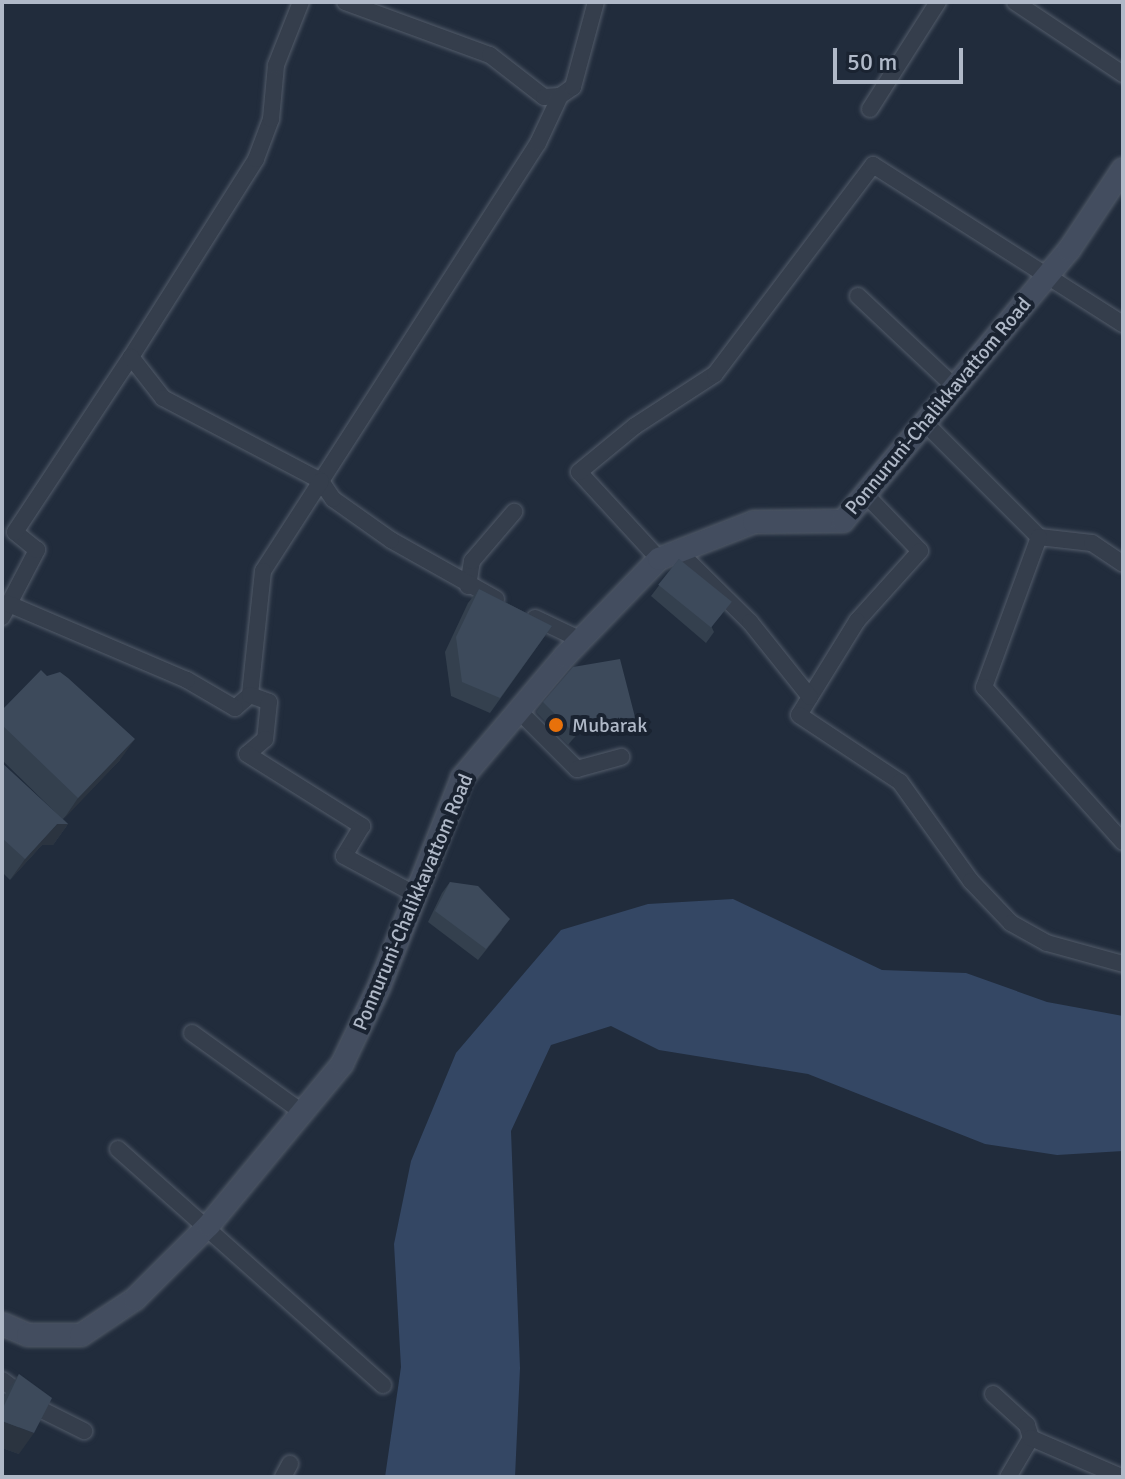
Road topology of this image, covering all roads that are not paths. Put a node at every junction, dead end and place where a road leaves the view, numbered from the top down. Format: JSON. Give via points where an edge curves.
{"nodes":[{"id":1,"x":301,"y":2,"type":"edge"},
{"id":2,"x":345,"y":2,"type":"edge"},
{"id":3,"x":596,"y":2,"type":"edge"},
{"id":4,"x":938,"y":2,"type":"edge"},
{"id":5,"x":1015,"y":2,"type":"edge"},
{"id":6,"x":1123,"y":74,"type":"edge"},
{"id":7,"x":560,"y":96,"type":"junction"},
{"id":8,"x":870,"y":109,"type":"dead end"},
{"id":9,"x":1123,"y":169,"type":"edge"},
{"id":10,"x":1046,"y":277,"type":"junction"},
{"id":11,"x":858,"y":296,"type":"dead end"},
{"id":12,"x":1123,"y":324,"type":"edge"},
{"id":13,"x":131,"y":357,"type":"junction"},
{"id":14,"x":954,"y":386,"type":"junction"},
{"id":15,"x":924,"y":422,"type":"junction"},
{"id":16,"x":321,"y":481,"type":"junction"},
{"id":17,"x":865,"y":494,"type":"junction"},
{"id":18,"x":514,"y":512,"type":"dead end"},
{"id":19,"x":1039,"y":537,"type":"junction"},
{"id":20,"x":669,"y":556,"type":"junction"},
{"id":21,"x":1123,"y":564,"type":"edge"},
{"id":22,"x":468,"y":586,"type":"junction"},
{"id":23,"x":6,"y":610,"type":"edge"},
{"id":24,"x":581,"y":640,"type":"junction"},
{"id":25,"x":250,"y":695,"type":"junction"},
{"id":26,"x":810,"y":697,"type":"junction"},
{"id":27,"x":519,"y":711,"type":"junction"},
{"id":28,"x":621,"y":757,"type":"dead end"},
{"id":29,"x":1123,"y":842,"type":"edge"},
{"id":30,"x":416,"y":895,"type":"junction"},
{"id":31,"x":1123,"y":964,"type":"edge"},
{"id":32,"x":192,"y":1033,"type":"dead end"},
{"id":33,"x":302,"y":1112,"type":"junction"},
{"id":34,"x":118,"y":1149,"type":"dead end"},
{"id":35,"x":209,"y":1225,"type":"junction"},
{"id":36,"x":2,"y":1324,"type":"edge"},
{"id":37,"x":2,"y":1380,"type":"edge"},
{"id":38,"x":383,"y":1385,"type":"dead end"},
{"id":39,"x":993,"y":1394,"type":"dead end"},
{"id":40,"x":84,"y":1431,"type":"dead end"},
{"id":41,"x":1031,"y":1438,"type":"junction"},
{"id":42,"x":1008,"y":1477,"type":"edge"},
{"id":43,"x":1121,"y":1477,"type":"edge"}],
"edges":[{"from":1,"to":13,"type":"street","via":[[276,65],[271,119],[256,159]]},
{"from":2,"to":7,"type":"street","via":[[490,55],[544,97]]},
{"from":3,"to":7,"type":"street","via":[[573,87]]},
{"from":4,"to":8,"type":"street"},
{"from":5,"to":6,"type":"street"},
{"from":7,"to":16,"type":"street","via":[[538,143]]},
{"from":9,"to":10,"type":"street","name":"Ponnuruni-Chalikkavattom Road"},
{"from":10,"to":12,"type":"street"},
{"from":10,"to":14,"type":"street","name":"Ponnuruni-Chalikkavattom Road"},
{"from":10,"to":20,"type":"street","via":[[873,165],[715,374],[635,426],[579,472]]},
{"from":11,"to":14,"type":"street"},
{"from":13,"to":16,"type":"street","via":[[163,398]]},
{"from":13,"to":23,"type":"street","via":[[15,532],[37,550]]},
{"from":14,"to":15,"type":"street","name":"Ponnuruni-Chalikkavattom Road"},
{"from":15,"to":17,"type":"street","name":"Ponnuruni-Chalikkavattom Road"},
{"from":15,"to":19,"type":"street"},
{"from":16,"to":22,"type":"street","via":[[345,507]]},
{"from":16,"to":25,"type":"street","via":[[263,571]]},
{"from":17,"to":20,"type":"street","name":"Ponnuruni-Chalikkavattom Road","via":[[843,521],[754,522]]},
{"from":17,"to":26,"type":"street","via":[[920,551],[869,604]]},
{"from":18,"to":22,"type":"street","via":[[472,561]]},
{"from":19,"to":21,"type":"street","via":[[1092,543]]},
{"from":19,"to":29,"type":"street","via":[[984,687]]},
{"from":20,"to":24,"type":"street","name":"Ponnuruni-Chalikkavattom Road"},
{"from":20,"to":26,"type":"street","via":[[750,622]]},
{"from":22,"to":24,"type":"street"},
{"from":23,"to":25,"type":"street","via":[[187,680],[235,708]]},
{"from":24,"to":27,"type":"street","name":"Ponnuruni-Chalikkavattom Road"},
{"from":25,"to":30,"type":"street","via":[[269,702],[265,739],[247,754],[362,826],[344,856]]},
{"from":26,"to":31,"type":"street","via":[[799,715],[900,782],[997,911],[1047,943]]},
{"from":27,"to":28,"type":"street","via":[[577,769]]},
{"from":27,"to":30,"type":"street","name":"Ponnuruni-Chalikkavattom Road","via":[[462,778]]},
{"from":30,"to":33,"type":"street","name":"Ponnuruni-Chalikkavattom Road","via":[[342,1064]]},
{"from":32,"to":33,"type":"street"},
{"from":33,"to":35,"type":"street","name":"Ponnuruni-Chalikkavattom Road"},
{"from":34,"to":35,"type":"street"},
{"from":35,"to":36,"type":"street","name":"Ponnuruni-Chalikkavattom Road","via":[[135,1299],[81,1335],[28,1335]]},
{"from":35,"to":38,"type":"street"},
{"from":37,"to":40,"type":"street","via":[[44,1411]]},
{"from":39,"to":41,"type":"street","via":[[1027,1425]]},
{"from":41,"to":42,"type":"street"},
{"from":41,"to":43,"type":"street"}]}
